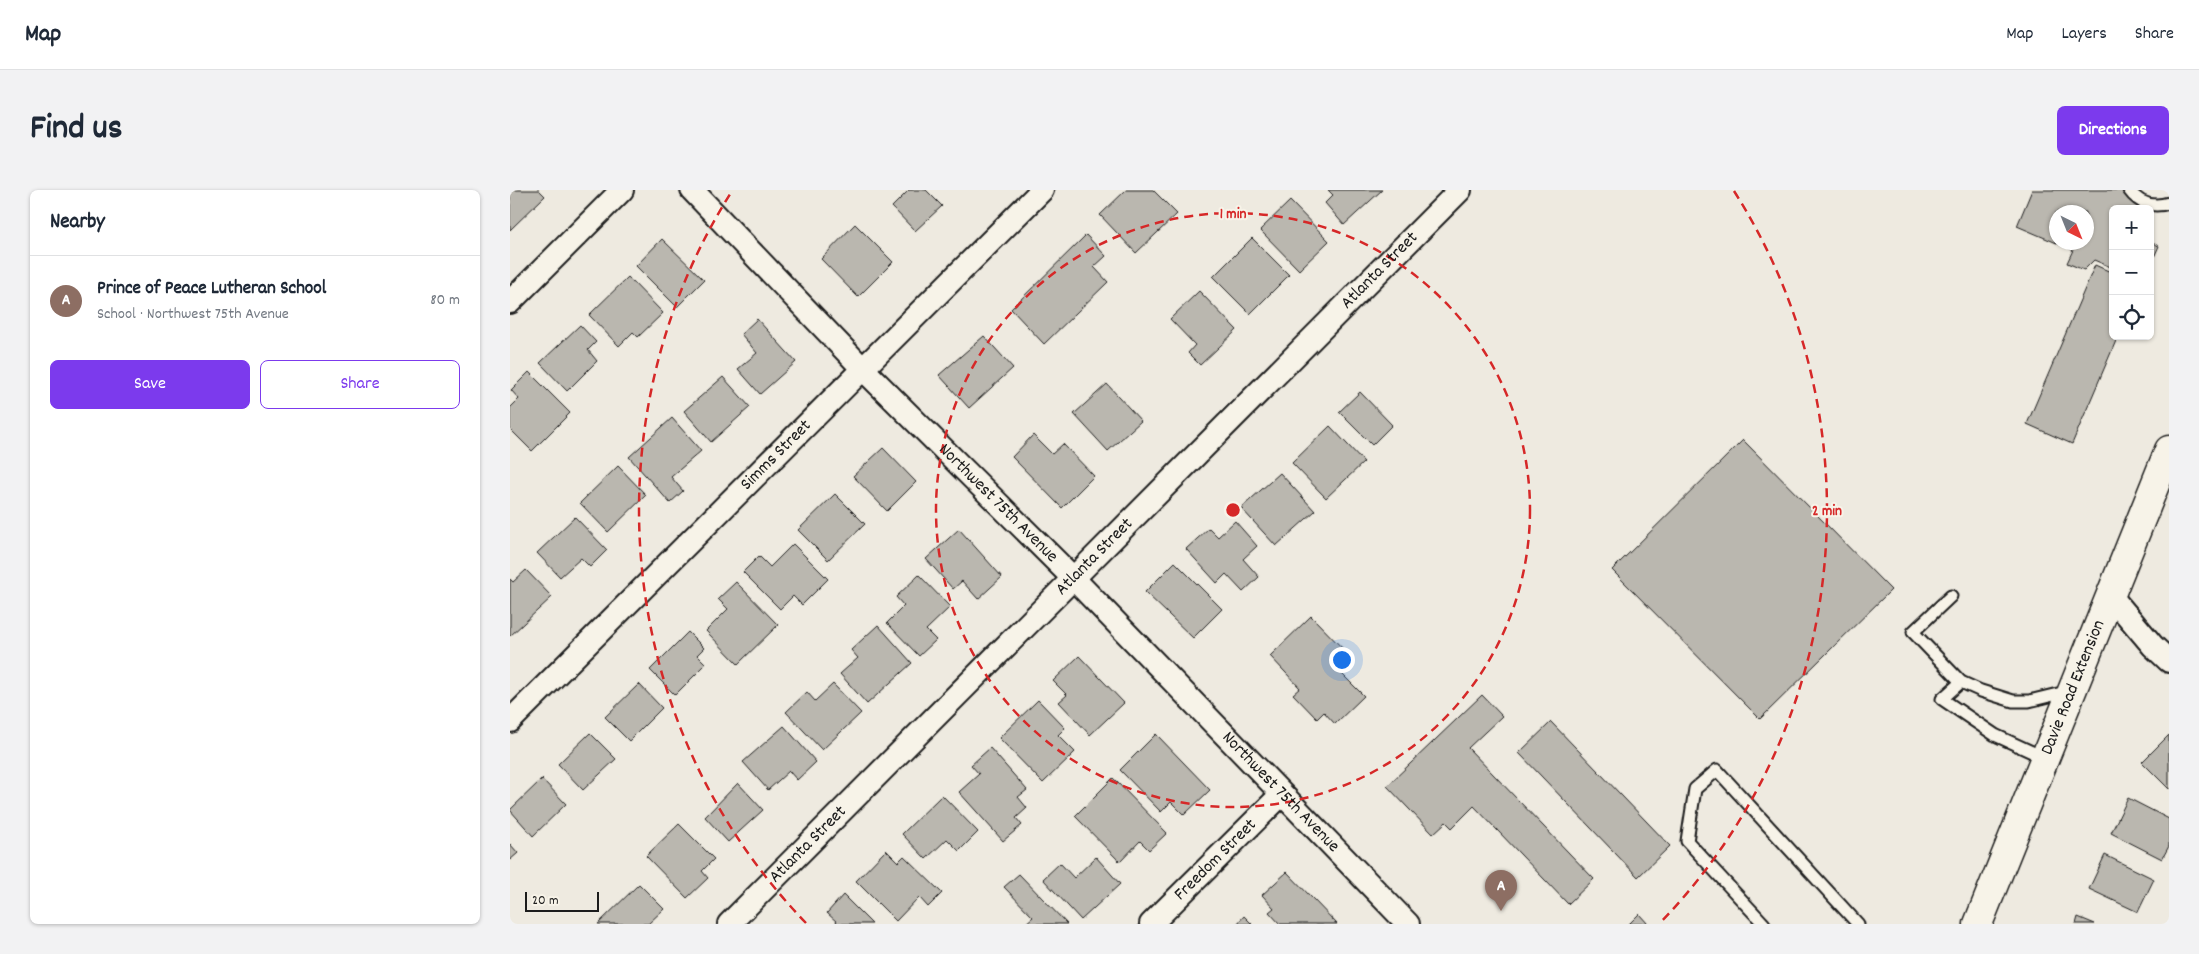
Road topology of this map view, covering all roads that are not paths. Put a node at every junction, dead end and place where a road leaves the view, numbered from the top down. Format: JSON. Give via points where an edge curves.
{"nodes":[{"id":1,"x":622,"y":190,"type":"edge"},
{"id":2,"x":692,"y":190,"type":"edge"},
{"id":3,"x":1042,"y":190,"type":"edge"},
{"id":4,"x":1460,"y":190,"type":"edge"},
{"id":5,"x":2129,"y":190,"type":"edge"},
{"id":6,"x":2169,"y":203,"type":"edge"},
{"id":7,"x":510,"y":302,"type":"edge"},
{"id":8,"x":863,"y":369,"type":"junction"},
{"id":9,"x":2169,"y":450,"type":"edge"},
{"id":10,"x":1073,"y":578,"type":"junction"},
{"id":11,"x":2110,"y":595,"type":"junction"},
{"id":12,"x":1951,"y":596,"type":"dead end"},
{"id":13,"x":2169,"y":661,"type":"edge"},
{"id":14,"x":1961,"y":682,"type":"junction"},
{"id":15,"x":2071,"y":690,"type":"junction"},
{"id":16,"x":510,"y":721,"type":"edge"},
{"id":17,"x":2045,"y":758,"type":"junction"},
{"id":18,"x":1281,"y":795,"type":"junction"},
{"id":19,"x":729,"y":924,"type":"edge"},
{"id":20,"x":1151,"y":924,"type":"edge"},
{"id":21,"x":1408,"y":924,"type":"edge"},
{"id":22,"x":1764,"y":924,"type":"edge"},
{"id":23,"x":1858,"y":924,"type":"edge"},
{"id":24,"x":1978,"y":924,"type":"edge"}],
"edges":[{"from":1,"to":7,"type":"street"},
{"from":2,"to":8,"type":"street","name":"Northwest 75th Avenue"},
{"from":3,"to":8,"type":"street","name":"Simms Street"},
{"from":4,"to":10,"type":"street","name":"Atlanta Street"},
{"from":5,"to":6,"type":"lane","via":[[2146,204]]},
{"from":8,"to":10,"type":"street","name":"Northwest 75th Avenue"},
{"from":8,"to":16,"type":"street","name":"Simms Street"},
{"from":9,"to":11,"type":"main road","name":"Davie Road Extension"},
{"from":10,"to":18,"type":"street","name":"Northwest 75th Avenue"},
{"from":10,"to":19,"type":"street","name":"Atlanta Street"},
{"from":11,"to":13,"type":"street"},
{"from":11,"to":15,"type":"main road","name":"Davie Road Extension"},
{"from":12,"to":14,"type":"lane","via":[[1913,632]]},
{"from":14,"to":15,"type":"lane","via":[[2013,701]]},
{"from":14,"to":17,"type":"lane","via":[[1942,699],[1994,735]]},
{"from":15,"to":17,"type":"main road","name":"Davie Road Extension"},
{"from":17,"to":24,"type":"main road","name":"Davie Road Extension"},
{"from":18,"to":20,"type":"street","name":"Freedom Street"},
{"from":18,"to":21,"type":"street","name":"Northwest 75th Avenue"},
{"from":22,"to":23,"type":"lane","via":[[1687,841],[1695,789],[1717,770]]}]}
